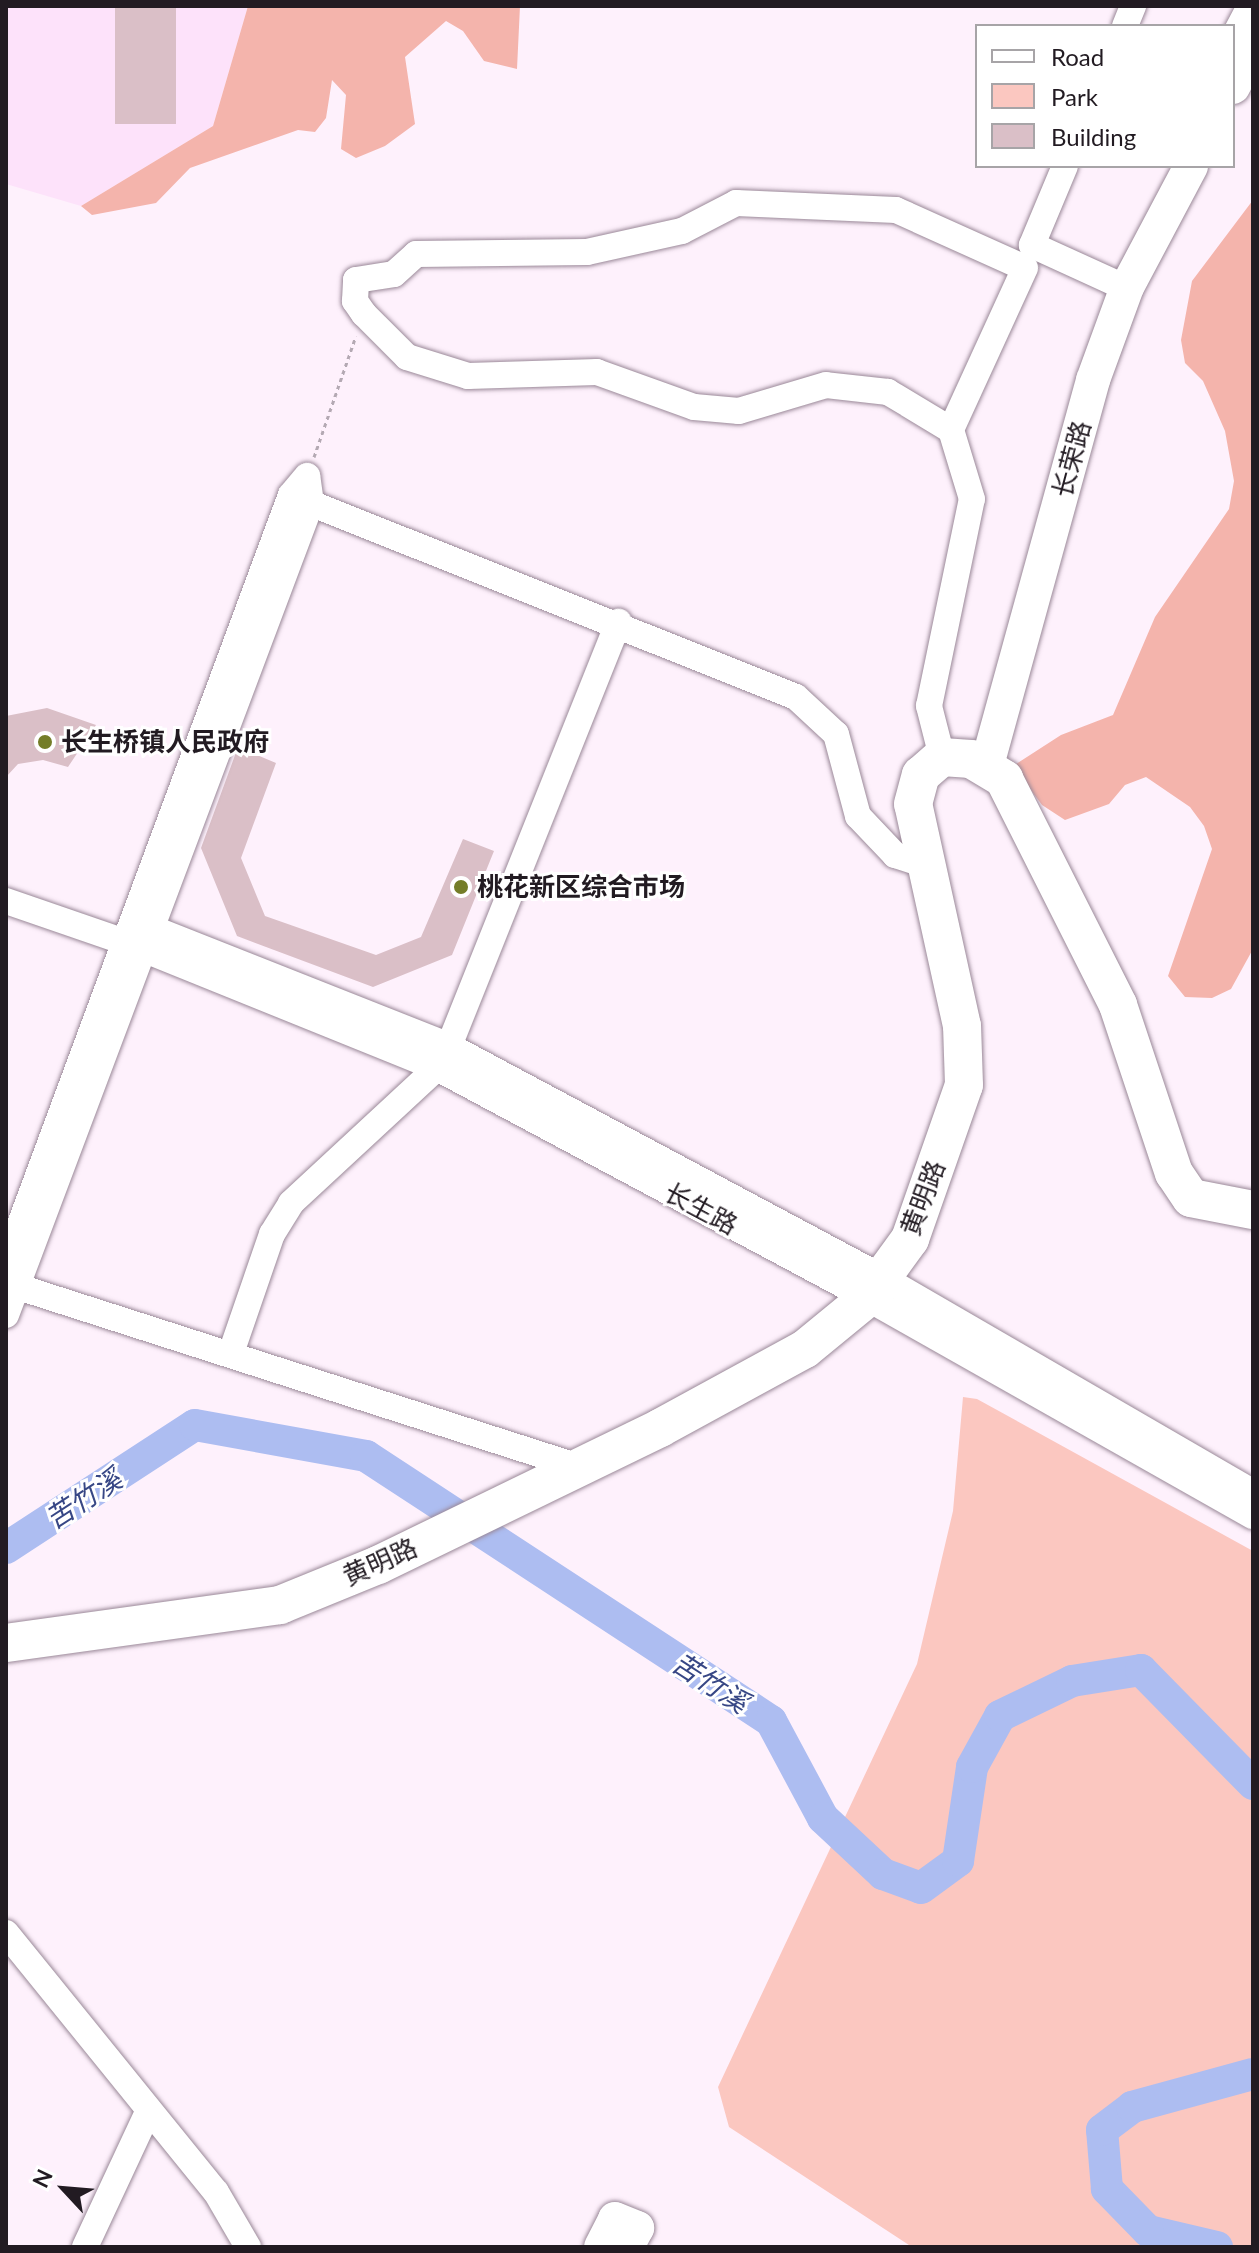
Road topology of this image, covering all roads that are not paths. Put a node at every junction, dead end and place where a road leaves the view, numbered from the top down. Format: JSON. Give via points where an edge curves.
{"nodes":[{"id":1,"x":1253,"y":9,"type":"edge"},
{"id":2,"x":1235,"y":43,"type":"edge"},
{"id":3,"x":1253,"y":49,"type":"edge"},
{"id":4,"x":1235,"y":83,"type":"edge"},
{"id":5,"x":1064,"y":168,"type":"edge"},
{"id":6,"x":1170,"y":168,"type":"edge"},
{"id":7,"x":1190,"y":168,"type":"edge"},
{"id":8,"x":1111,"y":281,"type":"junction"},
{"id":9,"x":951,"y":430,"type":"junction"},
{"id":10,"x":619,"y":622,"type":"junction"},
{"id":11,"x":966,"y":760,"type":"junction"},
{"id":12,"x":926,"y":865,"type":"junction"},
{"id":13,"x":6,"y":901,"type":"edge"},
{"id":14,"x":141,"y":936,"type":"junction"},
{"id":15,"x":443,"y":1057,"type":"junction"},
{"id":16,"x":1253,"y":1210,"type":"edge"},
{"id":17,"x":6,"y":1262,"type":"edge"},
{"id":18,"x":12,"y":1284,"type":"edge"},
{"id":19,"x":876,"y":1288,"type":"junction"},
{"id":20,"x":6,"y":1315,"type":"edge"},
{"id":21,"x":231,"y":1353,"type":"junction"},
{"id":22,"x":570,"y":1472,"type":"junction"},
{"id":23,"x":1253,"y":1492,"type":"edge"},
{"id":24,"x":1253,"y":1516,"type":"edge"},
{"id":25,"x":6,"y":1643,"type":"edge"},
{"id":26,"x":6,"y":1933,"type":"edge"},
{"id":27,"x":149,"y":2110,"type":"junction"},
{"id":28,"x":85,"y":2247,"type":"edge"},
{"id":29,"x":248,"y":2247,"type":"edge"}],
"edges":[{"from":1,"to":2,"type":"main road"},
{"from":3,"to":4,"type":"main road"},
{"from":5,"to":8,"type":"street","via":[[1032,245]]},
{"from":6,"to":8,"type":"main road","name":"长荣路"},
{"from":7,"to":11,"type":"main road","name":"长荣路","via":[[1127,287]]},
{"from":8,"to":11,"type":"main road","name":"长荣路","via":[[1076,376]]},
{"from":9,"to":9,"type":"street","via":[[1025,268],[896,210],[736,203],[682,231],[587,252],[416,254],[394,274],[356,280],[355,301],[407,357],[468,376],[597,372],[694,407],[739,411],[826,385],[888,392]]},
{"from":9,"to":11,"type":"street","via":[[972,499],[929,706]]},
{"from":10,"to":12,"type":"street","via":[[796,697],[836,734],[858,816],[895,855]]},
{"from":10,"to":14,"type":"street","via":[[303,491]]},
{"from":10,"to":15,"type":"street"},
{"from":11,"to":12,"type":"highway","name":"黄明路","via":[[921,775],[913,804]]},
{"from":11,"to":16,"type":"highway","via":[[1004,779],[1118,1005],[1174,1173],[1191,1198]]},
{"from":12,"to":19,"type":"highway","name":"黄明路","via":[[962,1026],[964,1085],[910,1239]]},
{"from":13,"to":14,"type":"street","name":"长生路"},
{"from":14,"to":15,"type":"street","name":"长生路"},
{"from":14,"to":17,"type":"street"},
{"from":14,"to":18,"type":"street"},
{"from":15,"to":19,"type":"street","name":"长生路"},
{"from":15,"to":21,"type":"street","via":[[291,1203],[272,1234]]},
{"from":18,"to":20,"type":"street"},
{"from":18,"to":21,"type":"street"},
{"from":19,"to":22,"type":"highway","name":"黄明路","via":[[805,1349]]},
{"from":19,"to":23,"type":"street","name":"长生路"},
{"from":19,"to":24,"type":"street","name":"长生路"},
{"from":21,"to":22,"type":"street"},
{"from":22,"to":25,"type":"highway","name":"黄明路","via":[[378,1565],[280,1605]]},
{"from":26,"to":27,"type":"street"},
{"from":27,"to":28,"type":"street"},
{"from":27,"to":29,"type":"street","via":[[216,2192]]}]}
